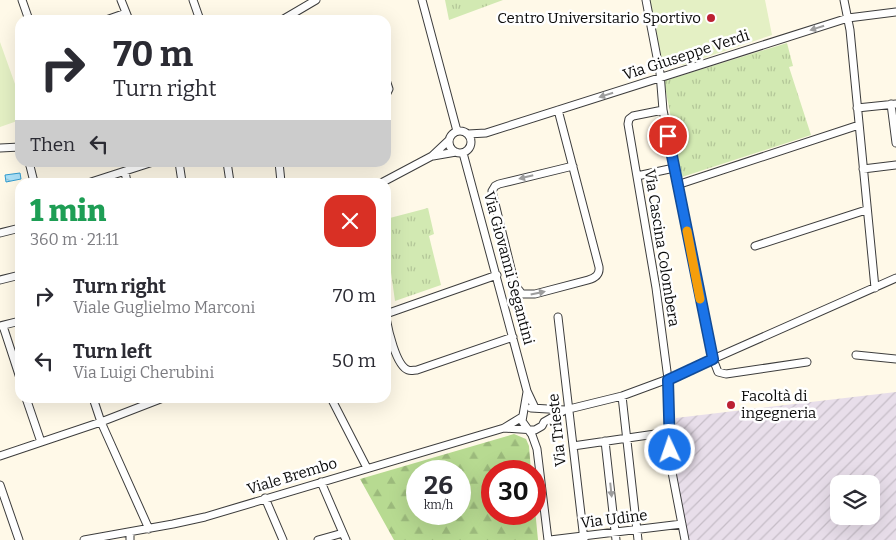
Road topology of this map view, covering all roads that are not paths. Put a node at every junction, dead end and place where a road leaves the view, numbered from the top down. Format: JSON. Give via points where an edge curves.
{"nodes":[{"id":1,"x":22,"y":0,"type":"edge"},
{"id":2,"x":122,"y":0,"type":"edge"},
{"id":3,"x":193,"y":0,"type":"edge"},
{"id":4,"x":316,"y":0,"type":"edge"},
{"id":5,"x":422,"y":0,"type":"edge"},
{"id":6,"x":646,"y":0,"type":"edge"},
{"id":7,"x":844,"y":0,"type":"edge"},
{"id":8,"x":896,"y":12,"type":"edge"},
{"id":9,"x":28,"y":15,"type":"edge"},
{"id":10,"x":127,"y":15,"type":"edge"},
{"id":11,"x":198,"y":15,"type":"edge"},
{"id":12,"x":290,"y":15,"type":"edge"},
{"id":13,"x":848,"y":18,"type":"junction"},
{"id":14,"x":661,"y":77,"type":"junction"},
{"id":15,"x":894,"y":104,"type":"edge"},
{"id":16,"x":857,"y":108,"type":"junction"},
{"id":17,"x":558,"y":110,"type":"junction"},
{"id":18,"x":663,"y":110,"type":"junction"},
{"id":19,"x":859,"y":125,"type":"junction"},
{"id":20,"x":458,"y":131,"type":"junction"},
{"id":21,"x":486,"y":133,"type":"junction"},
{"id":22,"x":468,"y":134,"type":"junction"},
{"id":23,"x":449,"y":140,"type":"junction"},
{"id":24,"x":896,"y":143,"type":"edge"},
{"id":25,"x":471,"y":144,"type":"junction"},
{"id":26,"x":0,"y":148,"type":"edge"},
{"id":27,"x":15,"y":148,"type":"edge"},
{"id":28,"x":460,"y":152,"type":"junction"},
{"id":29,"x":432,"y":156,"type":"junction"},
{"id":30,"x":896,"y":165,"type":"edge"},
{"id":31,"x":573,"y":166,"type":"junction"},
{"id":32,"x":138,"y":167,"type":"edge"},
{"id":33,"x":674,"y":168,"type":"junction"},
{"id":34,"x":863,"y":169,"type":"junction"},
{"id":35,"x":124,"y":172,"type":"junction"},
{"id":36,"x":637,"y":176,"type":"junction"},
{"id":37,"x":104,"y":178,"type":"edge"},
{"id":38,"x":126,"y":178,"type":"edge"},
{"id":39,"x":391,"y":178,"type":"edge"},
{"id":40,"x":678,"y":185,"type":"junction"},
{"id":41,"x":866,"y":210,"type":"junction"},
{"id":42,"x":15,"y":229,"type":"edge"},
{"id":43,"x":0,"y":233,"type":"edge"},
{"id":44,"x":754,"y":246,"type":"dead end"},
{"id":45,"x":497,"y":275,"type":"junction"},
{"id":46,"x":15,"y":276,"type":"edge"},
{"id":47,"x":896,"y":278,"type":"edge"},
{"id":48,"x":0,"y":280,"type":"edge"},
{"id":49,"x":875,"y":288,"type":"junction"},
{"id":50,"x":391,"y":314,"type":"edge"},
{"id":51,"x":558,"y":317,"type":"dead end"},
{"id":52,"x":15,"y":323,"type":"edge"},
{"id":53,"x":1,"y":326,"type":"edge"},
{"id":54,"x":391,"y":335,"type":"edge"},
{"id":55,"x":513,"y":337,"type":"junction"},
{"id":56,"x":856,"y":355,"type":"dead end"},
{"id":57,"x":713,"y":359,"type":"junction"},
{"id":58,"x":896,"y":359,"type":"edge"},
{"id":59,"x":807,"y":362,"type":"dead end"},
{"id":60,"x":15,"y":364,"type":"edge"},
{"id":61,"x":668,"y":380,"type":"junction"},
{"id":62,"x":527,"y":391,"type":"junction"},
{"id":63,"x":622,"y":396,"type":"junction"},
{"id":64,"x":28,"y":403,"type":"edge"},
{"id":65,"x":95,"y":403,"type":"edge"},
{"id":66,"x":140,"y":403,"type":"edge"},
{"id":67,"x":334,"y":403,"type":"edge"},
{"id":68,"x":537,"y":408,"type":"junction"},
{"id":69,"x":567,"y":410,"type":"junction"},
{"id":70,"x":523,"y":414,"type":"junction"},
{"id":71,"x":101,"y":422,"type":"junction"},
{"id":72,"x":543,"y":424,"type":"junction"},
{"id":73,"x":504,"y":428,"type":"junction"},
{"id":74,"x":527,"y":428,"type":"junction"},
{"id":75,"x":669,"y":432,"type":"junction"},
{"id":76,"x":628,"y":438,"type":"junction"},
{"id":77,"x":605,"y":441,"type":"junction"},
{"id":78,"x":41,"y":442,"type":"junction"},
{"id":79,"x":573,"y":446,"type":"junction"},
{"id":80,"x":537,"y":449,"type":"junction"},
{"id":81,"x":0,"y":456,"type":"edge"},
{"id":82,"x":367,"y":468,"type":"junction"},
{"id":83,"x":321,"y":482,"type":"junction"},
{"id":84,"x":0,"y":484,"type":"edge"},
{"id":85,"x":265,"y":498,"type":"junction"},
{"id":86,"x":682,"y":524,"type":"junction"},
{"id":87,"x":149,"y":528,"type":"junction"},
{"id":88,"x":636,"y":530,"type":"junction"},
{"id":89,"x":130,"y":532,"type":"junction"},
{"id":90,"x":344,"y":536,"type":"edge"},
{"id":91,"x":616,"y":536,"type":"edge"},
{"id":92,"x":584,"y":538,"type":"edge"},
{"id":93,"x":19,"y":540,"type":"edge"},
{"id":94,"x":84,"y":540,"type":"edge"},
{"id":95,"x":130,"y":540,"type":"edge"},
{"id":96,"x":283,"y":540,"type":"edge"},
{"id":97,"x":318,"y":540,"type":"edge"},
{"id":98,"x":549,"y":540,"type":"edge"},
{"id":99,"x":638,"y":540,"type":"edge"},
{"id":100,"x":685,"y":540,"type":"edge"}],
"edges":[{"from":1,"to":9,"type":"street"},
{"from":2,"to":10,"type":"street"},
{"from":3,"to":11,"type":"street"},
{"from":4,"to":12,"type":"street"},
{"from":5,"to":20,"type":"street"},
{"from":6,"to":14,"type":"street"},
{"from":7,"to":13,"type":"street"},
{"from":8,"to":13,"type":"street","name":"Via Giuseppe Verdi"},
{"from":13,"to":14,"type":"street","name":"Via Giuseppe Verdi","one_way":true},
{"from":13,"to":16,"type":"street"},
{"from":14,"to":17,"type":"street","name":"Via Giuseppe Verdi","one_way":true},
{"from":14,"to":18,"type":"street"},
{"from":15,"to":16,"type":"street"},
{"from":15,"to":24,"type":"street"},
{"from":16,"to":19,"type":"street"},
{"from":17,"to":21,"type":"street","name":"Via Giuseppe Verdi"},
{"from":17,"to":31,"type":"street"},
{"from":18,"to":33,"type":"street"},
{"from":18,"to":36,"type":"street","name":"Via Cascina Colombera","via":[[634,115],[628,120]]},
{"from":19,"to":34,"type":"street"},
{"from":19,"to":40,"type":"street"},
{"from":20,"to":22,"type":"street"},
{"from":20,"to":23,"type":"street"},
{"from":21,"to":22,"type":"street","name":"Via Giuseppe Verdi"},
{"from":21,"to":25,"type":"street","name":"Via Giuseppe Verdi"},
{"from":22,"to":25,"type":"street"},
{"from":23,"to":28,"type":"street","via":[[450,148]]},
{"from":23,"to":29,"type":"street"},
{"from":25,"to":28,"type":"street","via":[[470,148]]},
{"from":26,"to":27,"type":"street"},
{"from":28,"to":29,"type":"street"},
{"from":28,"to":45,"type":"street","name":"Via Giovanni Segantini"},
{"from":29,"to":39,"type":"street"},
{"from":30,"to":34,"type":"street"},
{"from":31,"to":31,"type":"street","one_way":true,"via":[[497,185],[492,191],[516,285],[522,294],[588,280],[599,272]]},
{"from":32,"to":35,"type":"street"},
{"from":33,"to":36,"type":"street"},
{"from":33,"to":40,"type":"street"},
{"from":34,"to":41,"type":"street"},
{"from":35,"to":37,"type":"street"},
{"from":35,"to":38,"type":"street"},
{"from":36,"to":61,"type":"street","name":"Via Cascina Colombera"},
{"from":40,"to":57,"type":"street"},
{"from":41,"to":44,"type":"street"},
{"from":41,"to":49,"type":"street"},
{"from":42,"to":43,"type":"street"},
{"from":45,"to":50,"type":"street"},
{"from":45,"to":55,"type":"street","name":"Via Giovanni Segantini"},
{"from":46,"to":48,"type":"street"},
{"from":47,"to":49,"type":"street"},
{"from":49,"to":57,"type":"street"},
{"from":51,"to":69,"type":"street","name":"Via Trieste"},
{"from":52,"to":53,"type":"street"},
{"from":53,"to":60,"type":"street"},
{"from":54,"to":55,"type":"street","via":[[404,366],[410,370]]},
{"from":55,"to":62,"type":"street","name":"Via Giovanni Segantini"},
{"from":56,"to":58,"type":"street"},
{"from":57,"to":59,"type":"street","via":[[718,372],[726,374]]},
{"from":57,"to":61,"type":"street"},
{"from":61,"to":63,"type":"street"},
{"from":61,"to":75,"type":"street","name":"Via Cascina Colombera"},
{"from":62,"to":68,"type":"street","name":"Via Giovanni Segantini"},
{"from":62,"to":70,"type":"street","name":"Via Giovanni Segantini"},
{"from":63,"to":69,"type":"street"},
{"from":63,"to":76,"type":"street"},
{"from":64,"to":78,"type":"street"},
{"from":65,"to":71,"type":"street"},
{"from":66,"to":71,"type":"street"},
{"from":67,"to":82,"type":"street"},
{"from":68,"to":69,"type":"street"},
{"from":68,"to":70,"type":"street","via":[[530,408]]},
{"from":68,"to":72,"type":"street","via":[[544,415]]},
{"from":69,"to":72,"type":"street"},
{"from":69,"to":79,"type":"street","name":"Via Trieste"},
{"from":70,"to":73,"type":"street","name":"Viale Brembo"},
{"from":70,"to":74,"type":"street","via":[[522,422]]},
{"from":71,"to":78,"type":"street"},
{"from":71,"to":87,"type":"street"},
{"from":72,"to":74,"type":"street","via":[[535,430]]},
{"from":72,"to":80,"type":"street"},
{"from":73,"to":74,"type":"street","name":"Viale Brembo"},
{"from":73,"to":82,"type":"street","name":"Viale Brembo"},
{"from":74,"to":80,"type":"street"},
{"from":75,"to":76,"type":"street"},
{"from":75,"to":86,"type":"street","name":"Via Cascina Colombera","via":[[671,467]]},
{"from":76,"to":77,"type":"street"},
{"from":76,"to":88,"type":"street"},
{"from":77,"to":79,"type":"street"},
{"from":77,"to":91,"type":"street","one_way":true},
{"from":78,"to":81,"type":"street"},
{"from":79,"to":92,"type":"street","name":"Via Trieste"},
{"from":80,"to":98,"type":"street"},
{"from":82,"to":83,"type":"street","name":"Viale Brembo"},
{"from":83,"to":85,"type":"street","name":"Viale Brembo"},
{"from":83,"to":90,"type":"street"},
{"from":84,"to":93,"type":"street"},
{"from":85,"to":87,"type":"street","name":"Viale Brembo","via":[[205,517]]},
{"from":85,"to":96,"type":"street"},
{"from":86,"to":88,"type":"street","name":"Via Udine"},
{"from":86,"to":100,"type":"street","name":"Via Cascina Colombera"},
{"from":87,"to":89,"type":"street","name":"Viale Brembo"},
{"from":88,"to":91,"type":"street","name":"Via Udine"},
{"from":88,"to":99,"type":"street"},
{"from":89,"to":94,"type":"street","name":"Viale Brembo"},
{"from":89,"to":95,"type":"street"},
{"from":90,"to":97,"type":"street"},
{"from":91,"to":92,"type":"street","name":"Via Udine"},
{"from":92,"to":98,"type":"street","name":"Via Udine"}]}
